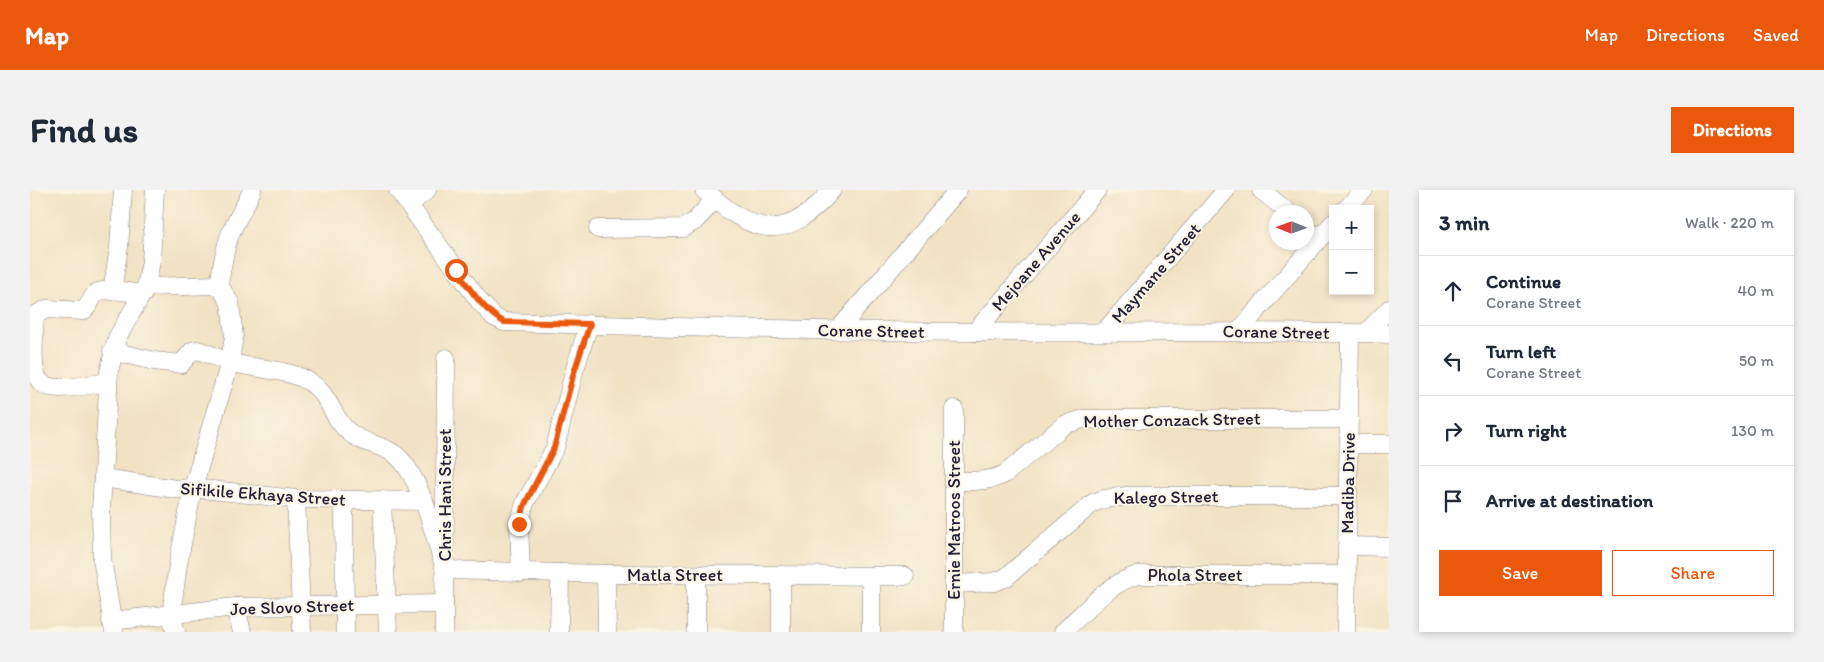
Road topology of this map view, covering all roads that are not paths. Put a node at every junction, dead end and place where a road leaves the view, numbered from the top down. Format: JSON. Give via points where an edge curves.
{"nodes":[{"id":1,"x":123,"y":190,"type":"edge"},
{"id":2,"x":155,"y":190,"type":"edge"},
{"id":3,"x":252,"y":190,"type":"edge"},
{"id":4,"x":398,"y":190,"type":"edge"},
{"id":5,"x":427,"y":190,"type":"edge"},
{"id":6,"x":832,"y":190,"type":"edge"},
{"id":7,"x":958,"y":190,"type":"edge"},
{"id":8,"x":1098,"y":190,"type":"edge"},
{"id":9,"x":1226,"y":190,"type":"edge"},
{"id":10,"x":1261,"y":190,"type":"edge"},
{"id":11,"x":1364,"y":190,"type":"edge"},
{"id":12,"x":710,"y":195,"type":"edge"},
{"id":13,"x":409,"y":205,"type":"junction"},
{"id":14,"x":1279,"y":205,"type":"edge"},
{"id":15,"x":1350,"y":205,"type":"edge"},
{"id":16,"x":1329,"y":225,"type":"edge"},
{"id":17,"x":598,"y":229,"type":"dead end"},
{"id":18,"x":1314,"y":233,"type":"edge"},
{"id":19,"x":1300,"y":250,"type":"edge"},
{"id":20,"x":219,"y":285,"type":"junction"},
{"id":21,"x":112,"y":291,"type":"junction"},
{"id":22,"x":144,"y":291,"type":"junction"},
{"id":23,"x":1389,"y":309,"type":"edge"},
{"id":24,"x":590,"y":324,"type":"junction"},
{"id":25,"x":838,"y":330,"type":"junction"},
{"id":26,"x":1239,"y":331,"type":"junction"},
{"id":27,"x":974,"y":332,"type":"junction"},
{"id":28,"x":1104,"y":332,"type":"junction"},
{"id":29,"x":1358,"y":334,"type":"junction"},
{"id":30,"x":1389,"y":334,"type":"edge"},
{"id":31,"x":112,"y":351,"type":"junction"},
{"id":32,"x":446,"y":358,"type":"dead end"},
{"id":33,"x":230,"y":362,"type":"junction"},
{"id":34,"x":108,"y":382,"type":"junction"},
{"id":35,"x":954,"y":409,"type":"dead end"},
{"id":36,"x":1349,"y":419,"type":"junction"},
{"id":37,"x":1349,"y":444,"type":"junction"},
{"id":38,"x":1389,"y":444,"type":"edge"},
{"id":39,"x":103,"y":478,"type":"junction"},
{"id":40,"x":955,"y":481,"type":"junction"},
{"id":41,"x":193,"y":488,"type":"junction"},
{"id":42,"x":1348,"y":496,"type":"junction"},
{"id":43,"x":296,"y":500,"type":"junction"},
{"id":44,"x":344,"y":500,"type":"junction"},
{"id":45,"x":382,"y":500,"type":"junction"},
{"id":46,"x":424,"y":501,"type":"junction"},
{"id":47,"x":1348,"y":546,"type":"junction"},
{"id":48,"x":1389,"y":547,"type":"edge"},
{"id":49,"x":445,"y":570,"type":"junction"},
{"id":50,"x":521,"y":573,"type":"junction"},
{"id":51,"x":560,"y":573,"type":"junction"},
{"id":52,"x":606,"y":574,"type":"junction"},
{"id":53,"x":696,"y":575,"type":"junction"},
{"id":54,"x":781,"y":575,"type":"junction"},
{"id":55,"x":1347,"y":575,"type":"junction"},
{"id":56,"x":871,"y":576,"type":"junction"},
{"id":57,"x":905,"y":576,"type":"dead end"},
{"id":58,"x":954,"y":584,"type":"junction"},
{"id":59,"x":444,"y":604,"type":"junction"},
{"id":60,"x":388,"y":605,"type":"junction"},
{"id":61,"x":300,"y":606,"type":"junction"},
{"id":62,"x":345,"y":606,"type":"junction"},
{"id":63,"x":236,"y":607,"type":"junction"},
{"id":64,"x":173,"y":624,"type":"edge"},
{"id":65,"x":112,"y":627,"type":"edge"},
{"id":66,"x":242,"y":632,"type":"edge"},
{"id":67,"x":302,"y":632,"type":"edge"},
{"id":68,"x":345,"y":632,"type":"edge"},
{"id":69,"x":388,"y":632,"type":"edge"},
{"id":70,"x":444,"y":632,"type":"edge"},
{"id":71,"x":559,"y":632,"type":"edge"},
{"id":72,"x":606,"y":632,"type":"edge"},
{"id":73,"x":696,"y":632,"type":"edge"},
{"id":74,"x":781,"y":632,"type":"edge"},
{"id":75,"x":871,"y":632,"type":"edge"},
{"id":76,"x":954,"y":632,"type":"edge"},
{"id":77,"x":1063,"y":632,"type":"edge"},
{"id":78,"x":1346,"y":632,"type":"edge"}],
"edges":[{"from":1,"to":21,"type":"street"},
{"from":2,"to":22,"type":"street","via":[[151,261]]},
{"from":3,"to":20,"type":"street","via":[[226,245]]},
{"from":4,"to":13,"type":"street","name":"Corane Street"},
{"from":5,"to":13,"type":"street"},
{"from":6,"to":12,"type":"street","via":[[819,206],[794,223],[765,228],[749,224]]},
{"from":7,"to":25,"type":"street"},
{"from":8,"to":27,"type":"street","name":"Mejoane Avenue"},
{"from":9,"to":28,"type":"street","name":"Maymane Street"},
{"from":10,"to":14,"type":"street"},
{"from":11,"to":15,"type":"street"},
{"from":12,"to":17,"type":"street","via":[[695,222],[682,228]]},
{"from":13,"to":24,"type":"street","name":"Corane Street","via":[[494,317],[504,322]]},
{"from":16,"to":18,"type":"street"},
{"from":19,"to":26,"type":"street"},
{"from":20,"to":22,"type":"street"},
{"from":20,"to":33,"type":"street","via":[[230,303],[232,314],[234,336]]},
{"from":21,"to":22,"type":"street"},
{"from":21,"to":34,"type":"street","via":[[97,292],[83,311],[38,312],[35,315],[33,356],[35,374],[42,386],[71,387]]},
{"from":22,"to":31,"type":"street"},
{"from":23,"to":29,"type":"street"},
{"from":24,"to":25,"type":"street","name":"Corane Street"},
{"from":24,"to":50,"type":"street","via":[[554,448],[525,504],[519,524]]},
{"from":25,"to":27,"type":"street","name":"Corane Street"},
{"from":26,"to":28,"type":"street","name":"Corane Street"},
{"from":26,"to":29,"type":"street","name":"Corane Street"},
{"from":27,"to":28,"type":"street","name":"Corane Street"},
{"from":29,"to":30,"type":"street","name":"Corane Street"},
{"from":29,"to":36,"type":"street","name":"Madiba Drive"},
{"from":31,"to":33,"type":"street","via":[[181,364],[192,351],[197,350]]},
{"from":31,"to":34,"type":"street"},
{"from":32,"to":49,"type":"street","name":"Chris Hani Street"},
{"from":33,"to":41,"type":"street"},
{"from":33,"to":46,"type":"street","via":[[309,380],[322,392],[335,418],[349,433],[394,454]]},
{"from":34,"to":39,"type":"street"},
{"from":35,"to":40,"type":"street","name":"Ernie Matroos Street"},
{"from":36,"to":37,"type":"street","name":"Madiba Drive"},
{"from":36,"to":40,"type":"street","name":"Mother Conzack Street","via":[[1084,419],[1064,425],[1005,474],[990,481]]},
{"from":37,"to":38,"type":"street"},
{"from":37,"to":42,"type":"street","name":"Madiba Drive"},
{"from":39,"to":41,"type":"street","name":"Sifikile Ekhaya Street","via":[[176,489]]},
{"from":39,"to":65,"type":"street","via":[[102,559]]},
{"from":40,"to":58,"type":"street","name":"Ernie Matroos Street"},
{"from":41,"to":43,"type":"street","name":"Sifikile Ekhaya Street"},
{"from":41,"to":64,"type":"street","via":[[178,564]]},
{"from":42,"to":47,"type":"street","name":"Madiba Drive"},
{"from":42,"to":58,"type":"street","name":"Kalego Street","via":[[1127,496],[1104,499],[1093,504],[1005,578],[994,582]]},
{"from":43,"to":44,"type":"street","name":"Sifikile Ekhaya Street"},
{"from":43,"to":61,"type":"street"},
{"from":44,"to":45,"type":"street","name":"Sifikile Ekhaya Street"},
{"from":44,"to":62,"type":"street"},
{"from":45,"to":46,"type":"street","name":"Sifikile Ekhaya Street"},
{"from":45,"to":60,"type":"street"},
{"from":46,"to":49,"type":"street"},
{"from":47,"to":48,"type":"street"},
{"from":47,"to":55,"type":"street","name":"Madiba Drive"},
{"from":49,"to":50,"type":"street","name":"Matla Street"},
{"from":49,"to":59,"type":"street","name":"Chris Hani Street"},
{"from":50,"to":51,"type":"street","name":"Matla Street"},
{"from":51,"to":52,"type":"street","name":"Matla Street"},
{"from":51,"to":71,"type":"street"},
{"from":52,"to":53,"type":"street","name":"Matla Street"},
{"from":52,"to":72,"type":"street"},
{"from":53,"to":54,"type":"street","name":"Matla Street"},
{"from":53,"to":73,"type":"street"},
{"from":54,"to":56,"type":"street","name":"Matla Street"},
{"from":54,"to":74,"type":"street"},
{"from":55,"to":77,"type":"street","name":"Phola Street","via":[[1138,575],[1124,579]]},
{"from":55,"to":78,"type":"street","name":"Madiba Drive"},
{"from":56,"to":57,"type":"street","name":"Matla Street"},
{"from":56,"to":75,"type":"street"},
{"from":58,"to":76,"type":"street","name":"Ernie Matroos Street"},
{"from":59,"to":60,"type":"street","name":"Joe Slovo Street"},
{"from":59,"to":70,"type":"street","name":"Chris Hani Street"},
{"from":60,"to":62,"type":"street","name":"Joe Slovo Street"},
{"from":60,"to":69,"type":"street"},
{"from":61,"to":62,"type":"street","name":"Joe Slovo Street"},
{"from":61,"to":63,"type":"street","name":"Joe Slovo Street"},
{"from":61,"to":67,"type":"street"},
{"from":62,"to":68,"type":"street"},
{"from":63,"to":64,"type":"street","name":"Joe Slovo Street"},
{"from":63,"to":66,"type":"street"},
{"from":64,"to":65,"type":"street","name":"Joe Slovo Street"}]}
